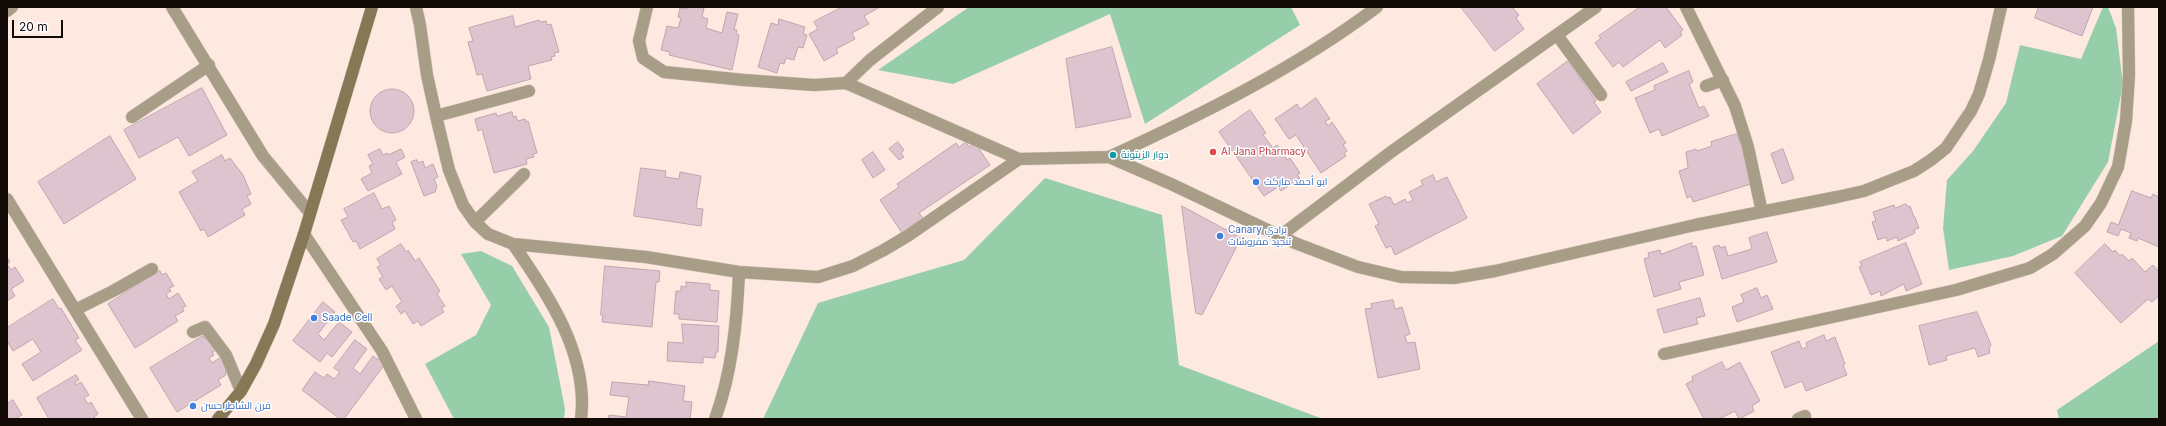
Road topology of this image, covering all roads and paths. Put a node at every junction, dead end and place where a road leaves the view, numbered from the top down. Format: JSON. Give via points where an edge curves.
{"nodes":[{"id":1,"x":12,"y":7,"type":"edge"},
{"id":2,"x":172,"y":7,"type":"edge"},
{"id":3,"x":372,"y":7,"type":"edge"},
{"id":4,"x":416,"y":7,"type":"edge"},
{"id":5,"x":647,"y":7,"type":"edge"},
{"id":6,"x":938,"y":7,"type":"edge"},
{"id":7,"x":1378,"y":7,"type":"edge"},
{"id":8,"x":1596,"y":7,"type":"edge"},
{"id":9,"x":1686,"y":7,"type":"edge"},
{"id":10,"x":2001,"y":7,"type":"edge"},
{"id":11,"x":2128,"y":7,"type":"edge"},
{"id":12,"x":7,"y":11,"type":"edge"},
{"id":13,"x":1557,"y":35,"type":"junction"},
{"id":14,"x":209,"y":66,"type":"junction"},
{"id":15,"x":1723,"y":80,"type":"junction"},
{"id":16,"x":846,"y":84,"type":"junction"},
{"id":17,"x":1706,"y":86,"type":"dead end"},
{"id":18,"x":529,"y":91,"type":"dead end"},
{"id":19,"x":1601,"y":95,"type":"dead end"},
{"id":20,"x":436,"y":116,"type":"junction"},
{"id":21,"x":132,"y":117,"type":"dead end"},
{"id":22,"x":1109,"y":157,"type":"junction"},
{"id":23,"x":1018,"y":159,"type":"junction"},
{"id":24,"x":524,"y":174,"type":"dead end"},
{"id":25,"x":7,"y":199,"type":"edge"},
{"id":26,"x":1762,"y":212,"type":"junction"},
{"id":27,"x":310,"y":213,"type":"junction"},
{"id":28,"x":475,"y":222,"type":"junction"},
{"id":29,"x":304,"y":234,"type":"junction"},
{"id":30,"x":1280,"y":236,"type":"junction"},
{"id":31,"x":513,"y":244,"type":"junction"},
{"id":32,"x":152,"y":269,"type":"dead end"},
{"id":33,"x":739,"y":272,"type":"junction"},
{"id":34,"x":75,"y":310,"type":"junction"},
{"id":35,"x":193,"y":332,"type":"dead end"},
{"id":36,"x":1664,"y":354,"type":"dead end"},
{"id":37,"x":240,"y":391,"type":"junction"},
{"id":38,"x":142,"y":419,"type":"edge"},
{"id":39,"x":218,"y":419,"type":"edge"},
{"id":40,"x":416,"y":419,"type":"edge"},
{"id":41,"x":581,"y":419,"type":"edge"},
{"id":42,"x":715,"y":419,"type":"edge"}],
"edges":[{"from":1,"to":12,"type":"street"},
{"from":2,"to":14,"type":"street"},
{"from":3,"to":27,"type":"street"},
{"from":4,"to":20,"type":"street","via":[[426,75]]},
{"from":5,"to":16,"type":"street","via":[[639,41],[643,58],[664,72],[752,81],[814,85]]},
{"from":6,"to":16,"type":"street","via":[[870,60]]},
{"from":7,"to":22,"type":"street","via":[[1306,54],[1249,86]]},
{"from":8,"to":13,"type":"street"},
{"from":9,"to":15,"type":"street"},
{"from":10,"to":26,"type":"street","via":[[1978,94],[1971,111],[1946,148],[1914,171],[1864,191]]},
{"from":11,"to":36,"type":"street","via":[[2129,68],[2126,121],[2118,167],[2101,202],[2085,226],[2053,254],[2030,268],[1956,290]]},
{"from":13,"to":19,"type":"street"},
{"from":13,"to":30,"type":"street","via":[[1391,152]]},
{"from":14,"to":21,"type":"street"},
{"from":14,"to":27,"type":"street","via":[[263,156]]},
{"from":15,"to":17,"type":"street"},
{"from":15,"to":26,"type":"street","via":[[1735,106],[1748,147]]},
{"from":16,"to":23,"type":"street"},
{"from":18,"to":20,"type":"street"},
{"from":20,"to":28,"type":"street","via":[[449,170],[463,205]]},
{"from":22,"to":23,"type":"street"},
{"from":22,"to":30,"type":"street"},
{"from":23,"to":33,"type":"street","via":[[909,235],[853,266],[818,277]]},
{"from":24,"to":28,"type":"street"},
{"from":25,"to":34,"type":"street"},
{"from":26,"to":30,"type":"street","via":[[1454,278],[1401,276],[1358,267]]},
{"from":27,"to":29,"type":"street"},
{"from":28,"to":31,"type":"street","via":[[488,234]]},
{"from":29,"to":37,"type":"street","via":[[274,324],[256,364]]},
{"from":29,"to":40,"type":"street","via":[[382,352]]},
{"from":31,"to":33,"type":"street","via":[[646,257]]},
{"from":31,"to":41,"type":"street","via":[[551,302],[570,341],[579,372]]},
{"from":32,"to":34,"type":"street"},
{"from":33,"to":42,"type":"street","via":[[730,367],[725,393]]},
{"from":34,"to":38,"type":"street"},
{"from":35,"to":37,"type":"street","via":[[205,327],[226,355]]},
{"from":37,"to":39,"type":"street"}]}
